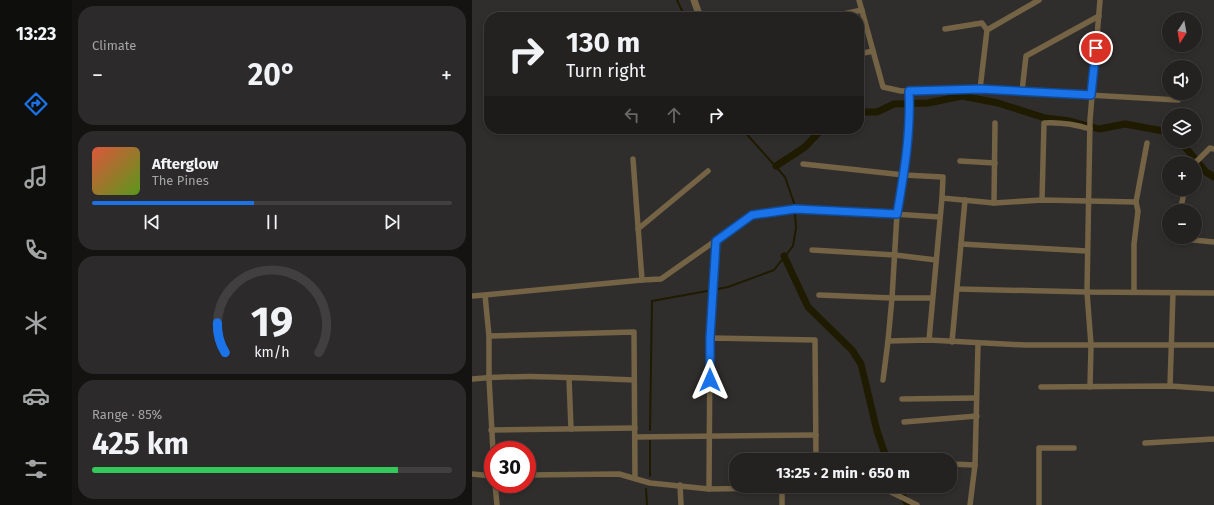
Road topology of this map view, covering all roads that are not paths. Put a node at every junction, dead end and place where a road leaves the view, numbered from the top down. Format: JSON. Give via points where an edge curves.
{"nodes":[{"id":1,"x":694,"y":0,"type":"edge"},
{"id":2,"x":859,"y":0,"type":"edge"},
{"id":3,"x":1026,"y":0,"type":"edge"},
{"id":4,"x":1039,"y":0,"type":"edge"},
{"id":5,"x":1100,"y":0,"type":"edge"},
{"id":6,"x":1028,"y":7,"type":"junction"},
{"id":7,"x":862,"y":10,"type":"joint"},
{"id":8,"x":698,"y":12,"type":"edge"},
{"id":9,"x":853,"y":12,"type":"edge"},
{"id":10,"x":1099,"y":16,"type":"junction"},
{"id":11,"x":864,"y":17,"type":"edge"},
{"id":12,"x":945,"y":29,"type":"dead end"},
{"id":13,"x":987,"y":30,"type":"junction"},
{"id":14,"x":873,"y":51,"type":"junction"},
{"id":15,"x":864,"y":53,"type":"edge"},
{"id":16,"x":980,"y":89,"type":"junction"},
{"id":17,"x":1022,"y":91,"type":"junction"},
{"id":18,"x":909,"y":92,"type":"junction"},
{"id":19,"x":1091,"y":95,"type":"junction"},
{"id":20,"x":1162,"y":99,"type":"edge"},
{"id":21,"x":995,"y":123,"type":"dead end"},
{"id":22,"x":1090,"y":129,"type":"junction"},
{"id":23,"x":1147,"y":143,"type":"dead end"},
{"id":24,"x":1211,"y":150,"type":"edge"},
{"id":25,"x":1202,"y":157,"type":"edge"},
{"id":26,"x":633,"y":159,"type":"dead end"},
{"id":27,"x":960,"y":162,"type":"dead end"},
{"id":28,"x":995,"y":162,"type":"junction"},
{"id":29,"x":803,"y":164,"type":"dead end"},
{"id":30,"x":708,"y":172,"type":"dead end"},
{"id":31,"x":904,"y":175,"type":"junction"},
{"id":32,"x":942,"y":198,"type":"junction"},
{"id":33,"x":965,"y":200,"type":"junction"},
{"id":34,"x":1042,"y":200,"type":"junction"},
{"id":35,"x":1088,"y":200,"type":"junction"},
{"id":36,"x":1136,"y":202,"type":"junction"},
{"id":37,"x":994,"y":203,"type":"junction"},
{"id":38,"x":897,"y":214,"type":"junction"},
{"id":39,"x":940,"y":217,"type":"junction"},
{"id":40,"x":638,"y":230,"type":"junction"},
{"id":41,"x":716,"y":241,"type":"junction"},
{"id":42,"x":1202,"y":241,"type":"edge"},
{"id":43,"x":1214,"y":242,"type":"edge"},
{"id":44,"x":961,"y":244,"type":"junction"},
{"id":45,"x":812,"y":250,"type":"dead end"},
{"id":46,"x":1087,"y":251,"type":"junction"},
{"id":47,"x":895,"y":255,"type":"junction"},
{"id":48,"x":936,"y":260,"type":"junction"},
{"id":49,"x":642,"y":280,"type":"junction"},
{"id":50,"x":958,"y":289,"type":"junction"},
{"id":51,"x":1086,"y":292,"type":"junction"},
{"id":52,"x":1134,"y":292,"type":"junction"},
{"id":53,"x":1174,"y":293,"type":"junction"},
{"id":54,"x":1214,"y":293,"type":"edge"},
{"id":55,"x":485,"y":295,"type":"junction"},
{"id":56,"x":819,"y":295,"type":"dead end"},
{"id":57,"x":472,"y":296,"type":"edge"},
{"id":58,"x":892,"y":298,"type":"junction"},
{"id":59,"x":932,"y":298,"type":"junction"},
{"id":60,"x":489,"y":336,"type":"junction"},
{"id":61,"x":710,"y":338,"type":"junction"},
{"id":62,"x":929,"y":340,"type":"junction"},
{"id":63,"x":888,"y":341,"type":"junction"},
{"id":64,"x":952,"y":342,"type":"junction"},
{"id":65,"x":978,"y":344,"type":"junction"},
{"id":66,"x":1091,"y":345,"type":"junction"},
{"id":67,"x":1171,"y":345,"type":"junction"},
{"id":68,"x":1214,"y":345,"type":"edge"},
{"id":69,"x":489,"y":378,"type":"junction"},
{"id":70,"x":569,"y":378,"type":"junction"},
{"id":71,"x":472,"y":379,"type":"edge"},
{"id":72,"x":634,"y":380,"type":"junction"},
{"id":73,"x":883,"y":380,"type":"dead end"},
{"id":74,"x":1170,"y":386,"type":"junction"},
{"id":75,"x":1041,"y":387,"type":"dead end"},
{"id":76,"x":1090,"y":387,"type":"junction"},
{"id":77,"x":1214,"y":389,"type":"edge"},
{"id":78,"x":902,"y":398,"type":"dead end"},
{"id":79,"x":976,"y":398,"type":"junction"},
{"id":80,"x":977,"y":416,"type":"junction"},
{"id":81,"x":904,"y":422,"type":"dead end"},
{"id":82,"x":635,"y":428,"type":"junction"},
{"id":83,"x":571,"y":429,"type":"junction"},
{"id":84,"x":491,"y":430,"type":"junction"},
{"id":85,"x":816,"y":435,"type":"junction"},
{"id":86,"x":709,"y":436,"type":"junction"},
{"id":87,"x":635,"y":437,"type":"junction"},
{"id":88,"x":1214,"y":439,"type":"edge"},
{"id":89,"x":492,"y":441,"type":"edge"},
{"id":90,"x":1145,"y":443,"type":"dead end"},
{"id":91,"x":1074,"y":448,"type":"dead end"},
{"id":92,"x":816,"y":453,"type":"edge"},
{"id":93,"x":957,"y":464,"type":"edge"},
{"id":94,"x":975,"y":465,"type":"junction"},
{"id":95,"x":472,"y":474,"type":"edge"},
{"id":96,"x":484,"y":475,"type":"edge"},
{"id":97,"x":536,"y":475,"type":"edge"},
{"id":98,"x":635,"y":478,"type":"junction"},
{"id":99,"x":680,"y":485,"type":"junction"},
{"id":100,"x":709,"y":489,"type":"junction"},
{"id":101,"x":729,"y":489,"type":"edge"},
{"id":102,"x":496,"y":493,"type":"edge"},
{"id":103,"x":782,"y":493,"type":"edge"},
{"id":104,"x":894,"y":493,"type":"edge"},
{"id":105,"x":497,"y":505,"type":"edge"},
{"id":106,"x":681,"y":505,"type":"edge"},
{"id":107,"x":782,"y":505,"type":"edge"},
{"id":108,"x":917,"y":505,"type":"edge"},
{"id":109,"x":970,"y":505,"type":"edge"},
{"id":110,"x":1039,"y":505,"type":"edge"}],
"edges":[{"from":1,"to":8,"type":"street"},
{"from":2,"to":7,"type":"street"},
{"from":3,"to":6,"type":"street"},
{"from":4,"to":6,"type":"street"},
{"from":5,"to":10,"type":"street"},
{"from":6,"to":13,"type":"street"},
{"from":7,"to":9,"type":"street"},
{"from":10,"to":17,"type":"street","via":[[1026,56]]},
{"from":10,"to":19,"type":"street"},
{"from":11,"to":14,"type":"street"},
{"from":12,"to":13,"type":"street","via":[[982,23]]},
{"from":13,"to":16,"type":"street"},
{"from":14,"to":15,"type":"street"},
{"from":14,"to":18,"type":"street","via":[[883,88]]},
{"from":16,"to":17,"type":"street"},
{"from":16,"to":18,"type":"street"},
{"from":17,"to":19,"type":"street"},
{"from":18,"to":31,"type":"street"},
{"from":19,"to":20,"type":"street"},
{"from":19,"to":22,"type":"street"},
{"from":21,"to":28,"type":"street"},
{"from":22,"to":34,"type":"street","via":[[1059,122],[1044,122]]},
{"from":22,"to":35,"type":"street"},
{"from":23,"to":36,"type":"street"},
{"from":24,"to":25,"type":"street"},
{"from":26,"to":40,"type":"street"},
{"from":27,"to":28,"type":"street"},
{"from":28,"to":37,"type":"street"},
{"from":29,"to":31,"type":"street"},
{"from":30,"to":40,"type":"street"},
{"from":31,"to":32,"type":"street","via":[[943,177]]},
{"from":31,"to":38,"type":"street"},
{"from":32,"to":33,"type":"street"},
{"from":32,"to":39,"type":"street"},
{"from":33,"to":37,"type":"street"},
{"from":33,"to":44,"type":"street"},
{"from":34,"to":35,"type":"street"},
{"from":34,"to":37,"type":"street"},
{"from":35,"to":36,"type":"street"},
{"from":35,"to":46,"type":"street"},
{"from":36,"to":52,"type":"street","via":[[1138,210],[1134,244]]},
{"from":38,"to":39,"type":"street"},
{"from":38,"to":41,"type":"street","via":[[795,209],[752,215]]},
{"from":38,"to":47,"type":"street"},
{"from":39,"to":48,"type":"street"},
{"from":40,"to":49,"type":"street"},
{"from":41,"to":49,"type":"street","via":[[661,279]]},
{"from":41,"to":61,"type":"street"},
{"from":42,"to":43,"type":"street"},
{"from":44,"to":46,"type":"street"},
{"from":44,"to":50,"type":"street"},
{"from":45,"to":47,"type":"street"},
{"from":46,"to":51,"type":"street"},
{"from":47,"to":48,"type":"street"},
{"from":47,"to":58,"type":"street"},
{"from":48,"to":59,"type":"street"},
{"from":49,"to":55,"type":"street"},
{"from":50,"to":51,"type":"street"},
{"from":50,"to":64,"type":"street"},
{"from":51,"to":52,"type":"street"},
{"from":51,"to":66,"type":"street"},
{"from":52,"to":53,"type":"street"},
{"from":53,"to":54,"type":"street"},
{"from":53,"to":67,"type":"street"},
{"from":55,"to":57,"type":"street"},
{"from":55,"to":60,"type":"street"},
{"from":56,"to":58,"type":"street"},
{"from":58,"to":59,"type":"street"},
{"from":58,"to":63,"type":"street"},
{"from":59,"to":62,"type":"street"},
{"from":60,"to":69,"type":"street"},
{"from":60,"to":72,"type":"street","via":[[634,332]]},
{"from":61,"to":85,"type":"street","via":[[815,340]]},
{"from":61,"to":86,"type":"street"},
{"from":62,"to":63,"type":"street"},
{"from":62,"to":64,"type":"street"},
{"from":63,"to":73,"type":"street"},
{"from":64,"to":65,"type":"street"},
{"from":65,"to":66,"type":"street"},
{"from":65,"to":79,"type":"street"},
{"from":66,"to":67,"type":"street"},
{"from":66,"to":76,"type":"street"},
{"from":67,"to":68,"type":"street"},
{"from":67,"to":74,"type":"street"},
{"from":69,"to":70,"type":"street"},
{"from":69,"to":71,"type":"street"},
{"from":69,"to":84,"type":"street"},
{"from":70,"to":72,"type":"street"},
{"from":70,"to":83,"type":"street"},
{"from":72,"to":82,"type":"street"},
{"from":74,"to":76,"type":"street"},
{"from":74,"to":77,"type":"street"},
{"from":75,"to":76,"type":"street"},
{"from":78,"to":79,"type":"street"},
{"from":79,"to":80,"type":"street"},
{"from":80,"to":81,"type":"street"},
{"from":80,"to":94,"type":"street"},
{"from":82,"to":83,"type":"street"},
{"from":82,"to":87,"type":"street"},
{"from":83,"to":84,"type":"street"},
{"from":84,"to":89,"type":"street"},
{"from":85,"to":86,"type":"street"},
{"from":85,"to":92,"type":"street"},
{"from":86,"to":87,"type":"street"},
{"from":86,"to":100,"type":"street"},
{"from":87,"to":98,"type":"street"},
{"from":88,"to":90,"type":"street"},
{"from":91,"to":110,"type":"street","via":[[1039,448]]},
{"from":93,"to":94,"type":"street"},
{"from":94,"to":109,"type":"street"},
{"from":95,"to":96,"type":"street"},
{"from":97,"to":98,"type":"street","via":[[619,474]]},
{"from":98,"to":99,"type":"street"},
{"from":99,"to":100,"type":"street"},
{"from":99,"to":106,"type":"street"},
{"from":100,"to":101,"type":"street"},
{"from":102,"to":105,"type":"street"},
{"from":103,"to":107,"type":"street"},
{"from":104,"to":108,"type":"street"}]}
